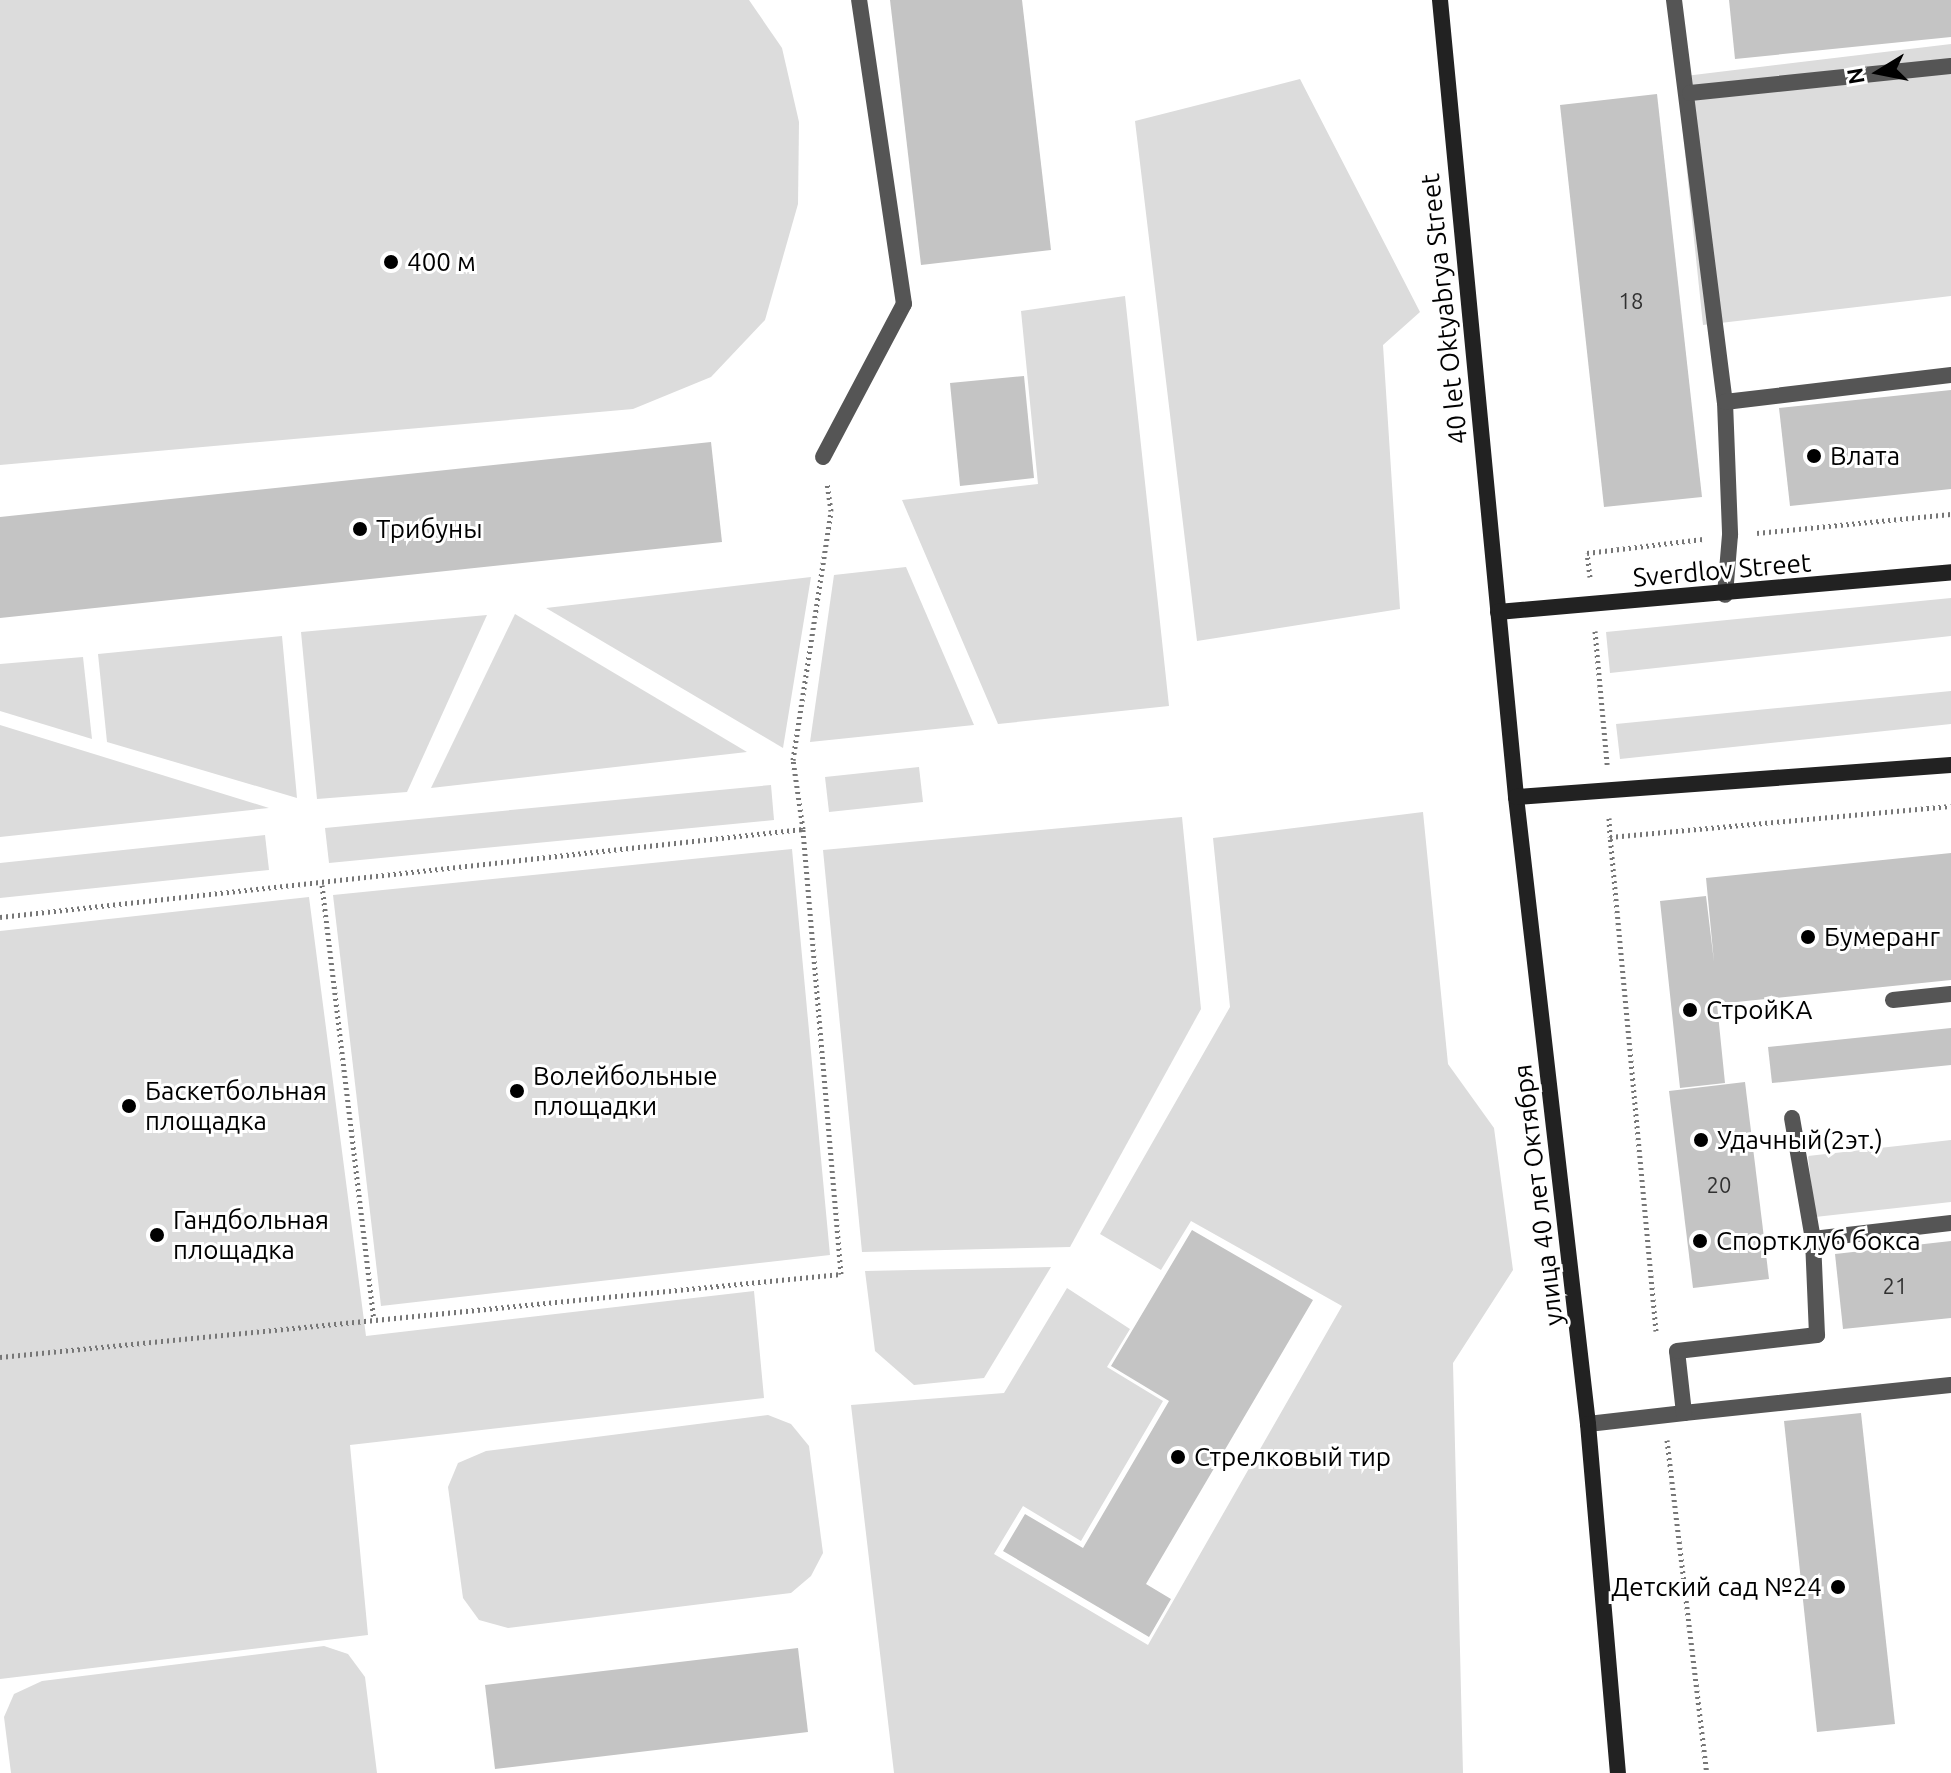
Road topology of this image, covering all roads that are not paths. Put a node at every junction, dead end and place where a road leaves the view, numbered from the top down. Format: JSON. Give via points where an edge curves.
{"nodes":[{"id":1,"x":859,"y":0,"type":"edge"},
{"id":2,"x":1440,"y":0,"type":"edge"},
{"id":3,"x":1674,"y":0,"type":"edge"},
{"id":4,"x":1951,"y":66,"type":"edge"},
{"id":5,"x":1690,"y":93,"type":"junction"},
{"id":6,"x":1951,"y":375,"type":"edge"},
{"id":7,"x":1725,"y":402,"type":"junction"},
{"id":8,"x":823,"y":457,"type":"road end"},
{"id":9,"x":1951,"y":572,"type":"edge"},
{"id":10,"x":1725,"y":595,"type":"junction"},
{"id":11,"x":1498,"y":612,"type":"junction"},
{"id":12,"x":1951,"y":765,"type":"edge"},
{"id":13,"x":1516,"y":797,"type":"junction"},
{"id":14,"x":1951,"y":994,"type":"edge"},
{"id":15,"x":1893,"y":1000,"type":"dead end"},
{"id":16,"x":1792,"y":1118,"type":"dead end"},
{"id":17,"x":1951,"y":1223,"type":"edge"},
{"id":18,"x":1813,"y":1239,"type":"junction"},
{"id":19,"x":1951,"y":1385,"type":"edge"},
{"id":20,"x":1684,"y":1413,"type":"junction"},
{"id":21,"x":1588,"y":1424,"type":"junction"},
{"id":22,"x":1618,"y":1773,"type":"edge"}],
"edges":[{"from":1,"to":8,"type":"lane","via":[[904,304]]},
{"from":2,"to":11,"type":"street","name":"40 let Oktyabrya Street"},
{"from":3,"to":5,"type":"lane"},
{"from":4,"to":5,"type":"lane"},
{"from":5,"to":7,"type":"lane"},
{"from":6,"to":7,"type":"lane"},
{"from":7,"to":10,"type":"lane","via":[[1730,535]]},
{"from":9,"to":10,"type":"street","name":"Sverdlov Street"},
{"from":10,"to":11,"type":"street","name":"Sverdlov Street"},
{"from":11,"to":13,"type":"street","name":"улица 40 лет Октября"},
{"from":12,"to":13,"type":"street"},
{"from":13,"to":21,"type":"street","name":"улица 40 лет Октября"},
{"from":14,"to":15,"type":"lane"},
{"from":16,"to":18,"type":"lane"},
{"from":17,"to":18,"type":"lane"},
{"from":18,"to":20,"type":"lane","via":[[1817,1335],[1677,1351]]},
{"from":19,"to":20,"type":"lane"},
{"from":20,"to":21,"type":"lane"},
{"from":21,"to":22,"type":"street","name":"улица 40 лет Октября"}]}
